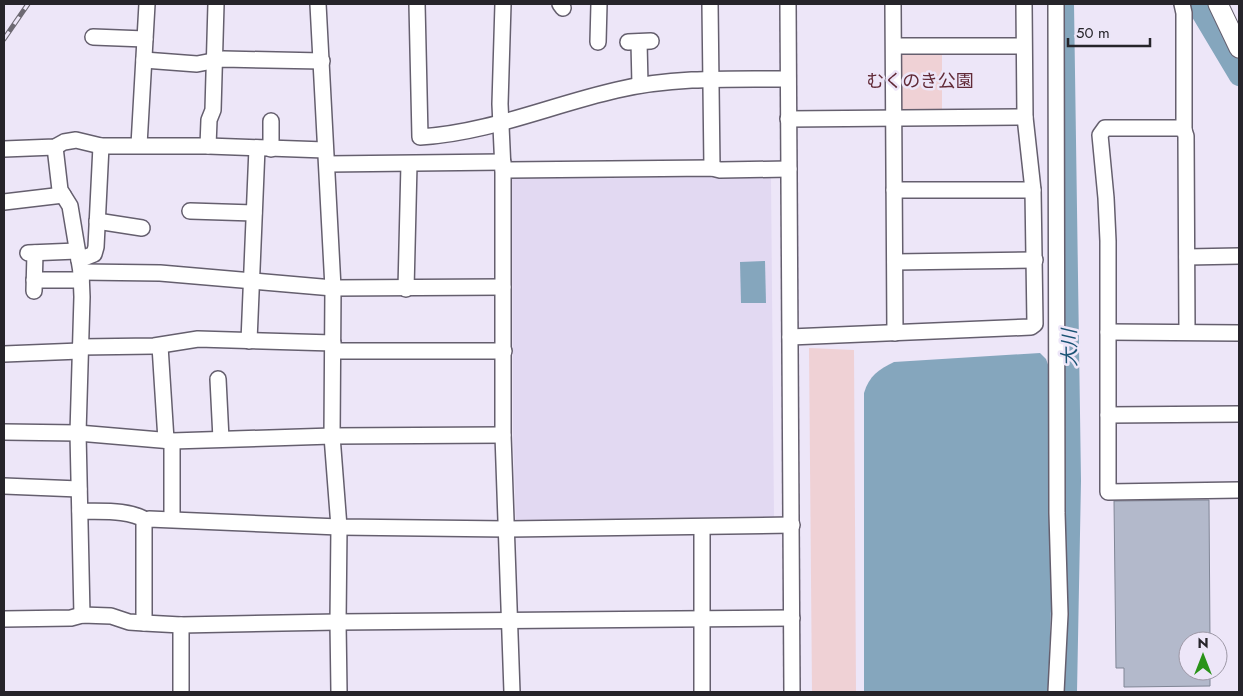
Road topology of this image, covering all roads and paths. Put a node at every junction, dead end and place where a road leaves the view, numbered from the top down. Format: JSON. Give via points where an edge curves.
{"nodes":[{"id":1,"x":147,"y":4,"type":"edge"},
{"id":2,"x":216,"y":4,"type":"edge"},
{"id":3,"x":318,"y":4,"type":"edge"},
{"id":4,"x":417,"y":4,"type":"edge"},
{"id":5,"x":504,"y":4,"type":"edge"},
{"id":6,"x":599,"y":4,"type":"edge"},
{"id":7,"x":710,"y":4,"type":"edge"},
{"id":8,"x":788,"y":4,"type":"edge"},
{"id":9,"x":893,"y":4,"type":"edge"},
{"id":10,"x":1024,"y":4,"type":"edge"},
{"id":11,"x":1056,"y":4,"type":"edge"},
{"id":12,"x":1182,"y":4,"type":"edge"},
{"id":13,"x":1218,"y":4,"type":"edge"},
{"id":14,"x":93,"y":37,"type":"dead end"},
{"id":15,"x":145,"y":39,"type":"junction"},
{"id":16,"x":598,"y":42,"type":"dead end"},
{"id":17,"x":639,"y":42,"type":"dead end"},
{"id":18,"x":894,"y":46,"type":"junction"},
{"id":19,"x":1023,"y":46,"type":"junction"},
{"id":20,"x":1239,"y":48,"type":"edge"},
{"id":21,"x":144,"y":60,"type":"junction"},
{"id":22,"x":214,"y":60,"type":"junction"},
{"id":23,"x":322,"y":61,"type":"junction"},
{"id":24,"x":711,"y":79,"type":"junction"},
{"id":25,"x":788,"y":79,"type":"junction"},
{"id":26,"x":640,"y":85,"type":"junction"},
{"id":27,"x":1025,"y":117,"type":"junction"},
{"id":28,"x":894,"y":118,"type":"junction"},
{"id":29,"x":788,"y":119,"type":"junction"},
{"id":30,"x":271,"y":121,"type":"dead end"},
{"id":31,"x":501,"y":123,"type":"junction"},
{"id":32,"x":1184,"y":130,"type":"junction"},
{"id":33,"x":140,"y":145,"type":"junction"},
{"id":34,"x":101,"y":146,"type":"junction"},
{"id":35,"x":208,"y":146,"type":"junction"},
{"id":36,"x":55,"y":147,"type":"junction"},
{"id":37,"x":264,"y":148,"type":"junction"},
{"id":38,"x":4,"y":149,"type":"edge"},
{"id":39,"x":326,"y":157,"type":"junction"},
{"id":40,"x":409,"y":164,"type":"junction"},
{"id":41,"x":503,"y":166,"type":"junction"},
{"id":42,"x":712,"y":168,"type":"junction"},
{"id":43,"x":789,"y":169,"type":"junction"},
{"id":44,"x":894,"y":190,"type":"junction"},
{"id":45,"x":1033,"y":190,"type":"junction"},
{"id":46,"x":63,"y":196,"type":"junction"},
{"id":47,"x":4,"y":202,"type":"edge"},
{"id":48,"x":190,"y":211,"type":"dead end"},
{"id":49,"x":254,"y":213,"type":"junction"},
{"id":50,"x":97,"y":221,"type":"junction"},
{"id":51,"x":142,"y":228,"type":"dead end"},
{"id":52,"x":1239,"y":256,"type":"edge"},
{"id":53,"x":1187,"y":257,"type":"junction"},
{"id":54,"x":1035,"y":260,"type":"junction"},
{"id":55,"x":895,"y":262,"type":"junction"},
{"id":56,"x":80,"y":266,"type":"junction"},
{"id":57,"x":250,"y":282,"type":"junction"},
{"id":58,"x":503,"y":287,"type":"junction"},
{"id":59,"x":333,"y":288,"type":"junction"},
{"id":60,"x":406,"y":289,"type":"junction"},
{"id":61,"x":1187,"y":331,"type":"junction"},
{"id":62,"x":1108,"y":332,"type":"junction"},
{"id":63,"x":895,"y":333,"type":"junction"},
{"id":64,"x":1239,"y":333,"type":"edge"},
{"id":65,"x":790,"y":337,"type":"junction"},
{"id":66,"x":249,"y":341,"type":"junction"},
{"id":67,"x":160,"y":346,"type":"junction"},
{"id":68,"x":333,"y":347,"type":"junction"},
{"id":69,"x":80,"y":349,"type":"junction"},
{"id":70,"x":504,"y":351,"type":"junction"},
{"id":71,"x":4,"y":354,"type":"edge"},
{"id":72,"x":218,"y":379,"type":"dead end"},
{"id":73,"x":1239,"y":414,"type":"edge"},
{"id":74,"x":1108,"y":415,"type":"junction"},
{"id":75,"x":4,"y":432,"type":"edge"},
{"id":76,"x":78,"y":433,"type":"junction"},
{"id":77,"x":504,"y":435,"type":"junction"},
{"id":78,"x":332,"y":436,"type":"junction"},
{"id":79,"x":220,"y":439,"type":"junction"},
{"id":80,"x":169,"y":441,"type":"junction"},
{"id":81,"x":4,"y":486,"type":"edge"},
{"id":82,"x":79,"y":489,"type":"junction"},
{"id":83,"x":1239,"y":490,"type":"edge"},
{"id":84,"x":80,"y":511,"type":"junction"},
{"id":85,"x":172,"y":519,"type":"junction"},
{"id":86,"x":146,"y":520,"type":"junction"},
{"id":87,"x":792,"y":525,"type":"junction"},
{"id":88,"x":339,"y":527,"type":"junction"},
{"id":89,"x":702,"y":527,"type":"junction"},
{"id":90,"x":507,"y":529,"type":"junction"},
{"id":91,"x":82,"y":614,"type":"junction"},
{"id":92,"x":4,"y":618,"type":"edge"},
{"id":93,"x":792,"y":618,"type":"junction"},
{"id":94,"x":510,"y":620,"type":"junction"},
{"id":95,"x":702,"y":620,"type":"junction"},
{"id":96,"x":338,"y":622,"type":"junction"},
{"id":97,"x":144,"y":623,"type":"junction"},
{"id":98,"x":181,"y":625,"type":"junction"},
{"id":99,"x":181,"y":692,"type":"edge"},
{"id":100,"x":339,"y":692,"type":"edge"},
{"id":101,"x":512,"y":692,"type":"edge"},
{"id":102,"x":702,"y":692,"type":"edge"},
{"id":103,"x":792,"y":692,"type":"edge"},
{"id":104,"x":1056,"y":692,"type":"edge"}],
"edges":[{"from":1,"to":15,"type":"street"},
{"from":2,"to":22,"type":"street"},
{"from":3,"to":23,"type":"street"},
{"from":4,"to":31,"type":"street","via":[[420,137]]},
{"from":5,"to":31,"type":"street"},
{"from":6,"to":16,"type":"street"},
{"from":7,"to":24,"type":"street"},
{"from":8,"to":25,"type":"street"},
{"from":9,"to":18,"type":"street"},
{"from":10,"to":19,"type":"street"},
{"from":11,"to":104,"type":"street","via":[[1060,614]]},
{"from":12,"to":32,"type":"street"},
{"from":13,"to":20,"type":"main road"},
{"from":14,"to":15,"type":"street"},
{"from":15,"to":21,"type":"street"},
{"from":17,"to":26,"type":"street"},
{"from":18,"to":19,"type":"street"},
{"from":18,"to":28,"type":"street"},
{"from":19,"to":27,"type":"street"},
{"from":21,"to":22,"type":"street","via":[[197,64]]},
{"from":21,"to":33,"type":"street"},
{"from":22,"to":23,"type":"street"},
{"from":22,"to":35,"type":"street"},
{"from":23,"to":39,"type":"street"},
{"from":24,"to":25,"type":"street"},
{"from":24,"to":26,"type":"street"},
{"from":24,"to":42,"type":"street"},
{"from":25,"to":29,"type":"street"},
{"from":26,"to":31,"type":"street"},
{"from":27,"to":28,"type":"street"},
{"from":27,"to":45,"type":"street"},
{"from":28,"to":29,"type":"street"},
{"from":28,"to":44,"type":"street"},
{"from":29,"to":43,"type":"street"},
{"from":30,"to":37,"type":"street"},
{"from":31,"to":41,"type":"street"},
{"from":32,"to":53,"type":"street"},
{"from":32,"to":62,"type":"street","via":[[1105,128],[1101,132],[1106,198]]},
{"from":33,"to":34,"type":"street"},
{"from":33,"to":35,"type":"street"},
{"from":34,"to":36,"type":"street","via":[[76,140]]},
{"from":34,"to":50,"type":"street"},
{"from":35,"to":37,"type":"street"},
{"from":36,"to":38,"type":"street"},
{"from":36,"to":46,"type":"street"},
{"from":37,"to":39,"type":"street"},
{"from":37,"to":49,"type":"street"},
{"from":39,"to":40,"type":"street"},
{"from":39,"to":59,"type":"street"},
{"from":40,"to":41,"type":"street"},
{"from":40,"to":60,"type":"street"},
{"from":41,"to":42,"type":"street"},
{"from":41,"to":58,"type":"street"},
{"from":42,"to":43,"type":"street"},
{"from":43,"to":65,"type":"street"},
{"from":44,"to":45,"type":"street"},
{"from":44,"to":55,"type":"street"},
{"from":45,"to":54,"type":"street"},
{"from":46,"to":47,"type":"street"},
{"from":46,"to":56,"type":"street","via":[[70,206]]},
{"from":48,"to":49,"type":"street"},
{"from":49,"to":57,"type":"street"},
{"from":50,"to":51,"type":"street"},
{"from":50,"to":56,"type":"street","via":[[94,254]]},
{"from":52,"to":53,"type":"street"},
{"from":53,"to":61,"type":"street"},
{"from":54,"to":55,"type":"street"},
{"from":54,"to":63,"type":"street","via":[[1035,324]]},
{"from":55,"to":63,"type":"street"},
{"from":56,"to":56,"type":"street","via":[[31,253],[34,286]]},
{"from":56,"to":57,"type":"street"},
{"from":56,"to":69,"type":"street"},
{"from":57,"to":59,"type":"street"},
{"from":57,"to":66,"type":"street"},
{"from":58,"to":60,"type":"street"},
{"from":58,"to":70,"type":"street"},
{"from":59,"to":60,"type":"street"},
{"from":59,"to":68,"type":"street"},
{"from":61,"to":62,"type":"street"},
{"from":61,"to":64,"type":"street"},
{"from":62,"to":74,"type":"street"},
{"from":63,"to":65,"type":"street"},
{"from":65,"to":87,"type":"street"},
{"from":66,"to":67,"type":"street","via":[[198,339]]},
{"from":66,"to":68,"type":"street"},
{"from":67,"to":69,"type":"street"},
{"from":67,"to":80,"type":"street"},
{"from":68,"to":70,"type":"street"},
{"from":68,"to":78,"type":"street"},
{"from":69,"to":71,"type":"street"},
{"from":69,"to":76,"type":"street"},
{"from":70,"to":77,"type":"street"},
{"from":72,"to":79,"type":"street"},
{"from":73,"to":74,"type":"street"},
{"from":74,"to":83,"type":"street","via":[[1108,492]]},
{"from":75,"to":76,"type":"street"},
{"from":76,"to":80,"type":"street"},
{"from":76,"to":82,"type":"street"},
{"from":77,"to":78,"type":"street"},
{"from":77,"to":90,"type":"street"},
{"from":78,"to":79,"type":"street"},
{"from":78,"to":88,"type":"street"},
{"from":79,"to":80,"type":"street"},
{"from":80,"to":85,"type":"street"},
{"from":81,"to":82,"type":"street"},
{"from":82,"to":84,"type":"street"},
{"from":84,"to":86,"type":"street","via":[[115,512]]},
{"from":84,"to":91,"type":"street"},
{"from":85,"to":86,"type":"street"},
{"from":85,"to":88,"type":"street"},
{"from":86,"to":97,"type":"street"},
{"from":87,"to":89,"type":"street"},
{"from":87,"to":93,"type":"street"},
{"from":88,"to":90,"type":"street"},
{"from":88,"to":96,"type":"street"},
{"from":89,"to":90,"type":"street"},
{"from":89,"to":95,"type":"street"},
{"from":90,"to":94,"type":"street"},
{"from":91,"to":92,"type":"street","via":[[71,618]]},
{"from":91,"to":97,"type":"street"},
{"from":93,"to":95,"type":"street"},
{"from":93,"to":103,"type":"street"},
{"from":94,"to":95,"type":"street"},
{"from":94,"to":96,"type":"street"},
{"from":94,"to":101,"type":"street"},
{"from":95,"to":102,"type":"street"},
{"from":96,"to":98,"type":"street"},
{"from":96,"to":100,"type":"street"},
{"from":97,"to":98,"type":"street"},
{"from":98,"to":99,"type":"street"}]}
